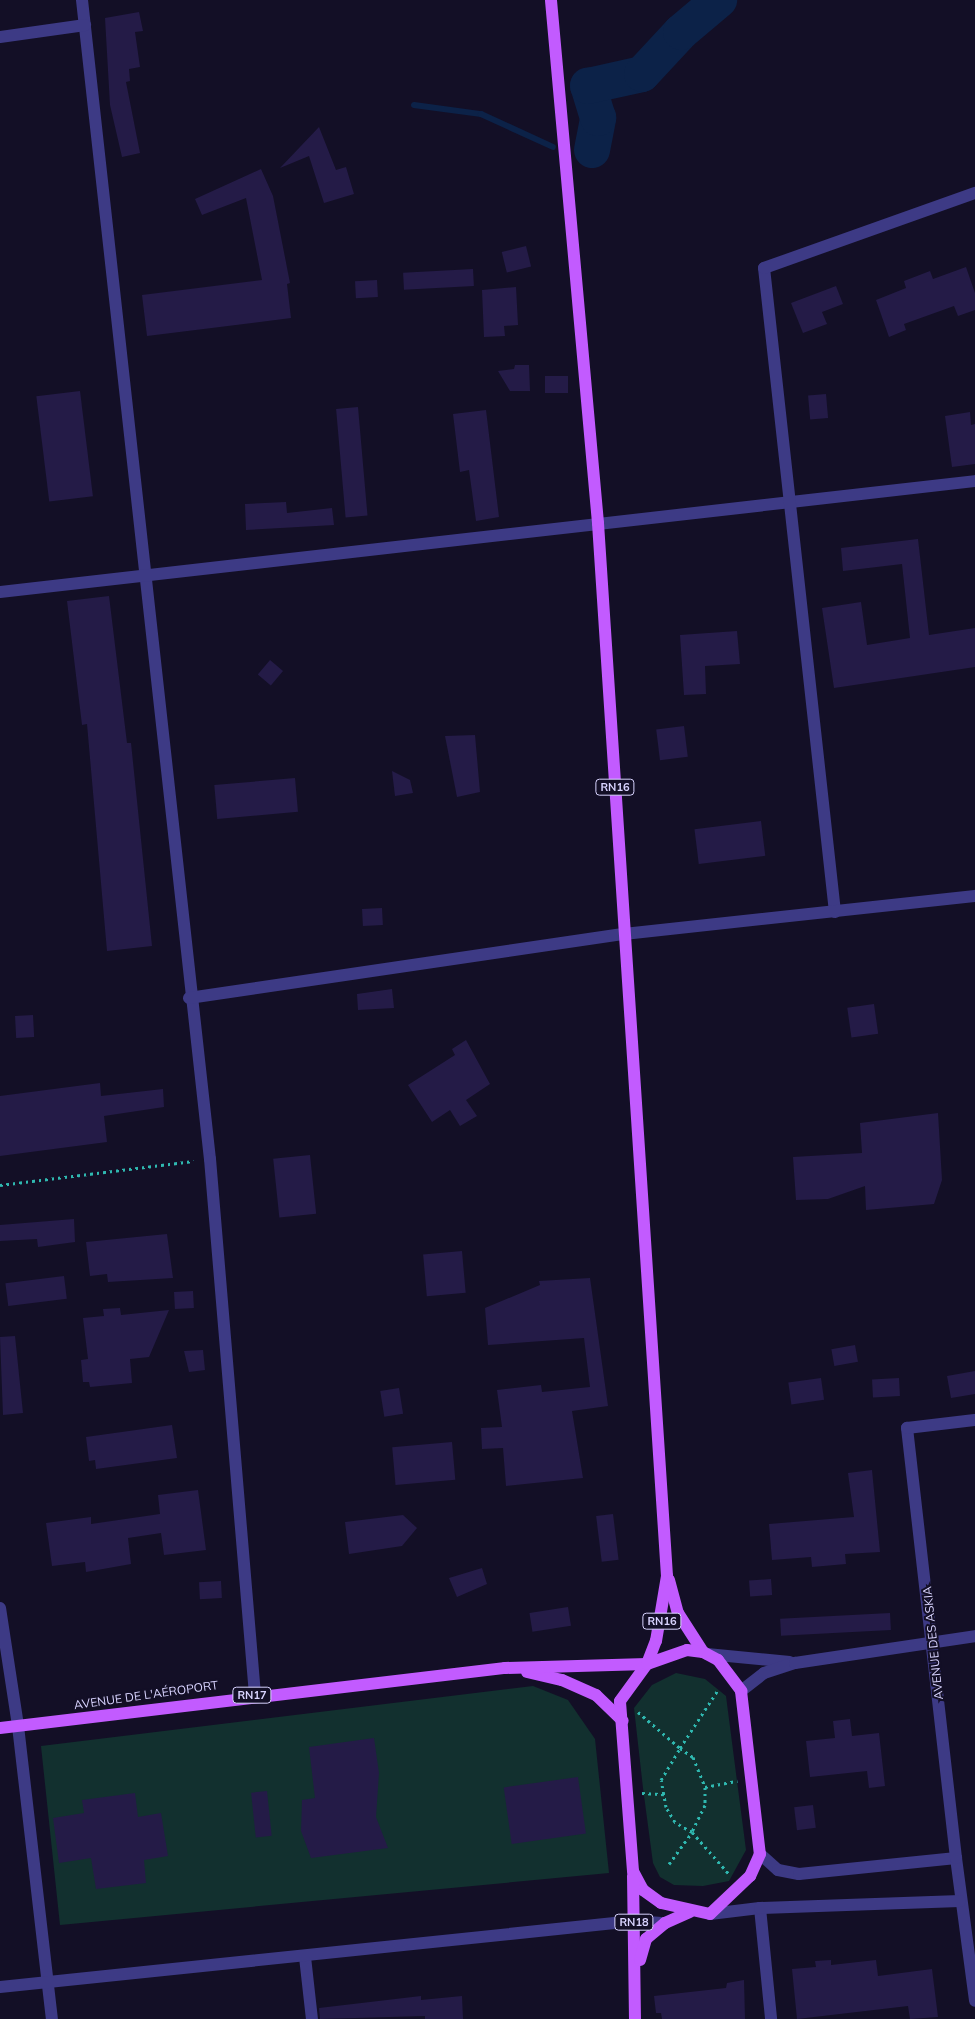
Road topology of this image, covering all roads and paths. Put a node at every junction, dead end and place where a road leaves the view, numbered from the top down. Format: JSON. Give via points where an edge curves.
{"nodes":[{"id":1,"x":82,"y":0,"type":"edge"},
{"id":2,"x":551,"y":0,"type":"edge"},
{"id":3,"x":85,"y":25,"type":"junction"},
{"id":4,"x":0,"y":37,"type":"edge"},
{"id":5,"x":975,"y":193,"type":"edge"},
{"id":6,"x":975,"y":482,"type":"edge"},
{"id":7,"x":788,"y":502,"type":"junction"},
{"id":8,"x":598,"y":523,"type":"junction"},
{"id":9,"x":144,"y":578,"type":"junction"},
{"id":10,"x":0,"y":592,"type":"edge"},
{"id":11,"x":975,"y":896,"type":"edge"},
{"id":12,"x":835,"y":912,"type":"junction"},
{"id":13,"x":624,"y":934,"type":"junction"},
{"id":14,"x":190,"y":998,"type":"junction"},
{"id":15,"x":210,"y":1159,"type":"junction"},
{"id":16,"x":0,"y":1185,"type":"edge"},
{"id":17,"x":975,"y":1420,"type":"edge"},
{"id":18,"x":667,"y":1576,"type":"junction"},
{"id":19,"x":0,"y":1608,"type":"edge"},
{"id":20,"x":975,"y":1636,"type":"edge"},
{"id":21,"x":934,"y":1640,"type":"junction"},
{"id":22,"x":705,"y":1653,"type":"junction"},
{"id":23,"x":795,"y":1663,"type":"junction"},
{"id":24,"x":647,"y":1664,"type":"junction"},
{"id":25,"x":505,"y":1668,"type":"junction"},
{"id":26,"x":718,"y":1690,"type":"dead end"},
{"id":27,"x":741,"y":1691,"type":"junction"},
{"id":28,"x":255,"y":1695,"type":"junction"},
{"id":29,"x":634,"y":1708,"type":"dead end"},
{"id":30,"x":623,"y":1721,"type":"junction"},
{"id":31,"x":18,"y":1726,"type":"junction"},
{"id":32,"x":0,"y":1728,"type":"edge"},
{"id":33,"x":680,"y":1748,"type":"junction"},
{"id":34,"x":737,"y":1781,"type":"dead end"},
{"id":35,"x":705,"y":1787,"type":"junction"},
{"id":36,"x":692,"y":1832,"type":"junction"},
{"id":37,"x":760,"y":1854,"type":"junction"},
{"id":38,"x":956,"y":1858,"type":"junction"},
{"id":39,"x":669,"y":1864,"type":"dead end"},
{"id":40,"x":633,"y":1871,"type":"junction"},
{"id":41,"x":729,"y":1874,"type":"dead end"},
{"id":42,"x":960,"y":1901,"type":"junction"},
{"id":43,"x":760,"y":1908,"type":"junction"},
{"id":44,"x":690,"y":1912,"type":"junction"},
{"id":45,"x":710,"y":1914,"type":"junction"},
{"id":46,"x":634,"y":1921,"type":"junction"},
{"id":47,"x":665,"y":1923,"type":"junction"},
{"id":48,"x":970,"y":1931,"type":"edge"},
{"id":49,"x":305,"y":1957,"type":"junction"},
{"id":50,"x":636,"y":1972,"type":"junction"},
{"id":51,"x":48,"y":1981,"type":"junction"},
{"id":52,"x":0,"y":1987,"type":"edge"},
{"id":53,"x":975,"y":2000,"type":"edge"},
{"id":54,"x":52,"y":2019,"type":"edge"},
{"id":55,"x":312,"y":2019,"type":"edge"},
{"id":56,"x":635,"y":2019,"type":"edge"},
{"id":57,"x":772,"y":2019,"type":"edge"}],
"edges":[{"from":1,"to":3,"type":"street"},
{"from":2,"to":8,"type":"main road","number":"RN16"},
{"from":3,"to":4,"type":"street"},
{"from":3,"to":9,"type":"street"},
{"from":5,"to":7,"type":"street","via":[[764,268]]},
{"from":6,"to":7,"type":"street"},
{"from":7,"to":8,"type":"street"},
{"from":7,"to":12,"type":"street"},
{"from":8,"to":9,"type":"street","via":[[194,569]]},
{"from":8,"to":13,"type":"main road","number":"RN16"},
{"from":9,"to":10,"type":"street"},
{"from":9,"to":14,"type":"street"},
{"from":11,"to":12,"type":"street"},
{"from":12,"to":13,"type":"street"},
{"from":13,"to":14,"type":"street"},
{"from":13,"to":18,"type":"main road","number":"RN16"},
{"from":14,"to":15,"type":"street"},
{"from":15,"to":16,"type":"path"},
{"from":15,"to":28,"type":"street"},
{"from":17,"to":21,"type":"street","name":"AVENUE DES ASKIA","via":[[907,1428]]},
{"from":18,"to":22,"type":"main road","number":"RN16","via":[[678,1613]]},
{"from":18,"to":24,"type":"main road","number":"RN16","via":[[661,1624]]},
{"from":19,"to":31,"type":"street"},
{"from":20,"to":21,"type":"street"},
{"from":21,"to":23,"type":"street"},
{"from":21,"to":38,"type":"street","name":"AVENUE DES ASKIA"},
{"from":22,"to":23,"type":"street"},
{"from":22,"to":24,"type":"main road","via":[[667,1654]]},
{"from":22,"to":27,"type":"main road","via":[[718,1660]]},
{"from":23,"to":27,"type":"street","via":[[764,1673]]},
{"from":24,"to":25,"type":"main road","number":"RN17"},
{"from":24,"to":30,"type":"main road","via":[[620,1701]]},
{"from":25,"to":28,"type":"main road","name":"AVENUE DE L'AÉROPORT","number":"RN17"},
{"from":25,"to":30,"type":"main road","number":"RN17","via":[[562,1680],[596,1695]]},
{"from":26,"to":33,"type":"path"},
{"from":27,"to":37,"type":"main road"},
{"from":28,"to":31,"type":"main road","name":"AVENUE DE L'AÉROPORT","number":"RN17"},
{"from":29,"to":33,"type":"path"},
{"from":30,"to":40,"type":"main road"},
{"from":31,"to":32,"type":"main road","name":"AVENUE DE L'AÉROPORT","number":"RN17"},
{"from":31,"to":51,"type":"street"},
{"from":33,"to":35,"type":"path","via":[[694,1757]]},
{"from":33,"to":36,"type":"path","via":[[661,1780],[666,1807],[675,1822]]},
{"from":34,"to":35,"type":"path"},
{"from":35,"to":36,"type":"path","via":[[705,1805]]},
{"from":36,"to":39,"type":"path"},
{"from":36,"to":41,"type":"path"},
{"from":37,"to":38,"type":"street","via":[[778,1870],[799,1874]]},
{"from":37,"to":45,"type":"main road","via":[[750,1876]]},
{"from":38,"to":42,"type":"street","name":"AVENUE DES ASKIA"},
{"from":40,"to":44,"type":"main road","via":[[643,1890],[661,1903]]},
{"from":40,"to":46,"type":"main road","number":"RN18"},
{"from":42,"to":43,"type":"street"},
{"from":42,"to":48,"type":"street","name":"AVENUE DES ASKIA"},
{"from":43,"to":45,"type":"street"},
{"from":43,"to":57,"type":"street"},
{"from":44,"to":45,"type":"main road"},
{"from":44,"to":47,"type":"main road","number":"RN18"},
{"from":46,"to":47,"type":"street"},
{"from":46,"to":49,"type":"street"},
{"from":46,"to":50,"type":"main road","number":"RN18"},
{"from":47,"to":50,"type":"main road","number":"RN18","via":[[646,1938]]},
{"from":48,"to":53,"type":"street","name":"AVENUE DES ASKIA"},
{"from":49,"to":51,"type":"street"},
{"from":49,"to":55,"type":"street"},
{"from":50,"to":56,"type":"main road","number":"RN18"},
{"from":51,"to":52,"type":"street"},
{"from":51,"to":54,"type":"street"}]}
